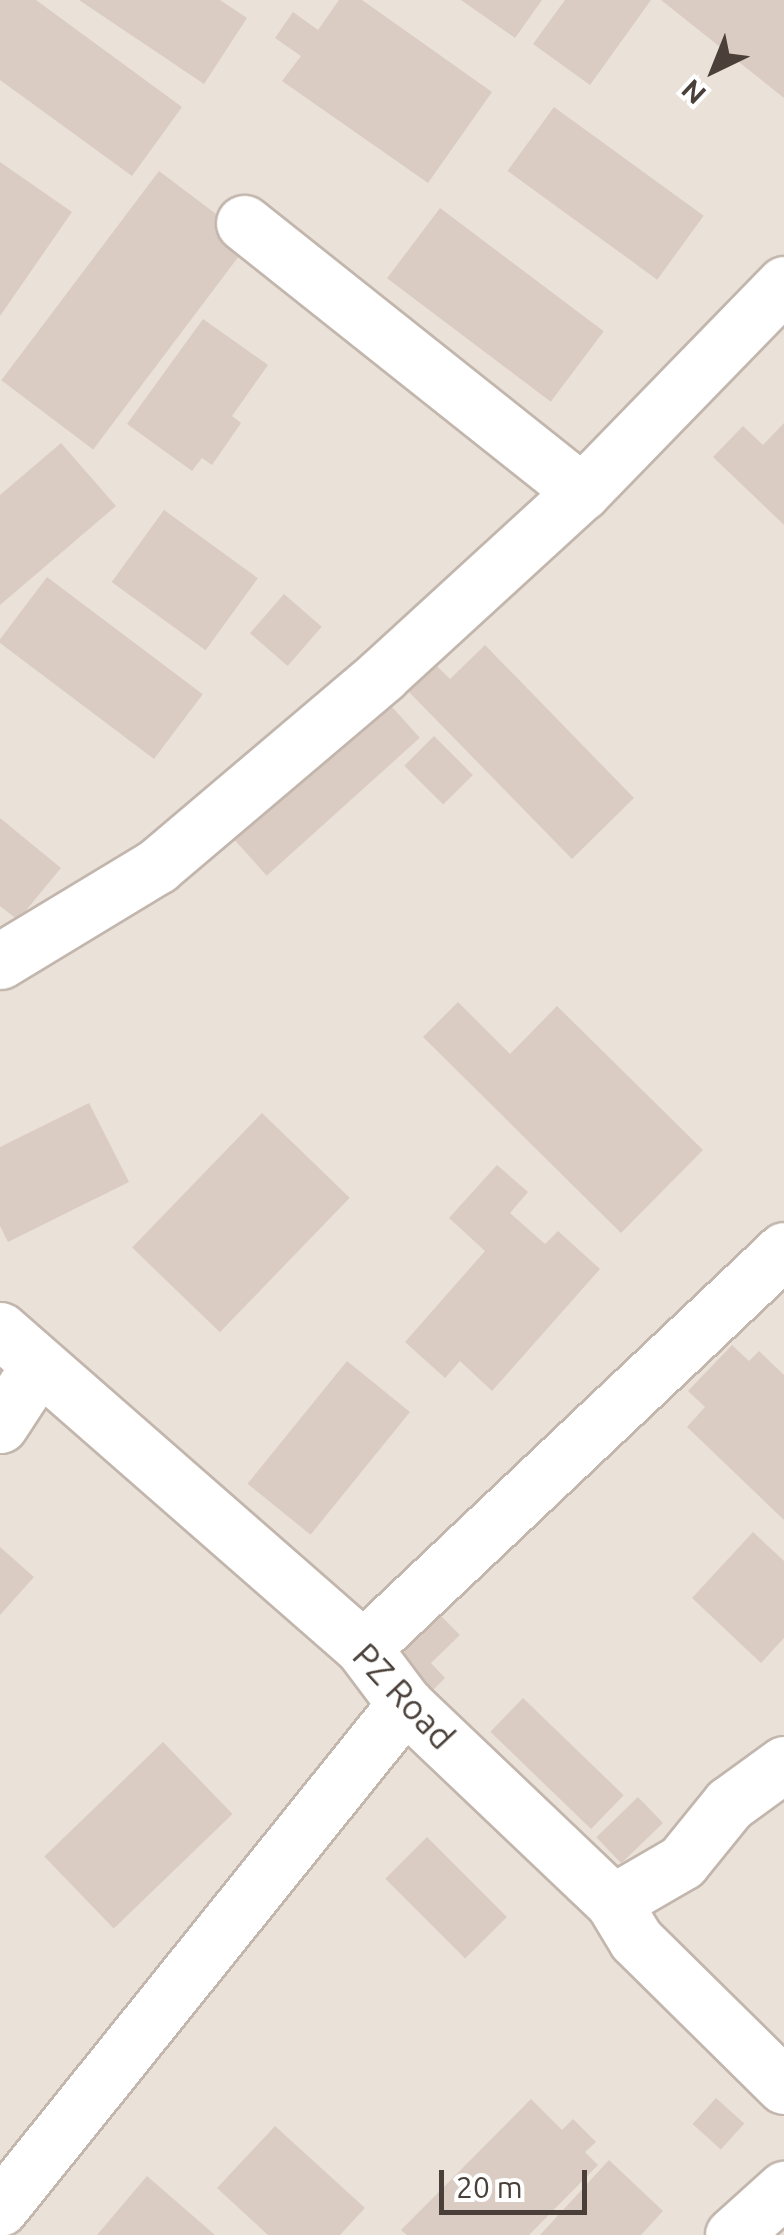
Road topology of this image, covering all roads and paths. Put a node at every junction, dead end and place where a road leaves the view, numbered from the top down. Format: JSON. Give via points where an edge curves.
{"nodes":[{"id":1,"x":244,"y":223,"type":"dead end"},
{"id":2,"x":784,"y":284,"type":"edge"},
{"id":3,"x":582,"y":492,"type":"junction"},
{"id":4,"x":0,"y":961,"type":"edge"},
{"id":5,"x":784,"y":1250,"type":"edge"},
{"id":6,"x":19,"y":1348,"type":"edge"},
{"id":7,"x":0,"y":1425,"type":"edge"},
{"id":8,"x":362,"y":1648,"type":"junction"},
{"id":9,"x":406,"y":1704,"type":"junction"},
{"id":10,"x":784,"y":1764,"type":"edge"},
{"id":11,"x":613,"y":1902,"type":"junction"},
{"id":12,"x":784,"y":2086,"type":"edge"},
{"id":13,"x":784,"y":2189,"type":"edge"},
{"id":14,"x":0,"y":2208,"type":"edge"},
{"id":15,"x":733,"y":2235,"type":"edge"}],
"edges":[{"from":1,"to":3,"type":"street"},
{"from":2,"to":3,"type":"street"},
{"from":3,"to":4,"type":"street","via":[[382,675],[156,866]]},
{"from":5,"to":8,"type":"street"},
{"from":6,"to":7,"type":"street"},
{"from":6,"to":8,"type":"street","name":"PZ Road"},
{"from":8,"to":9,"type":"street","name":"PZ Road"},
{"from":9,"to":11,"type":"street","name":"PZ Road"},
{"from":9,"to":14,"type":"street"},
{"from":10,"to":11,"type":"street","via":[[729,1804],[682,1862]]},
{"from":11,"to":12,"type":"street","name":"PZ Road","via":[[636,1940]]},
{"from":13,"to":15,"type":"street"}]}
